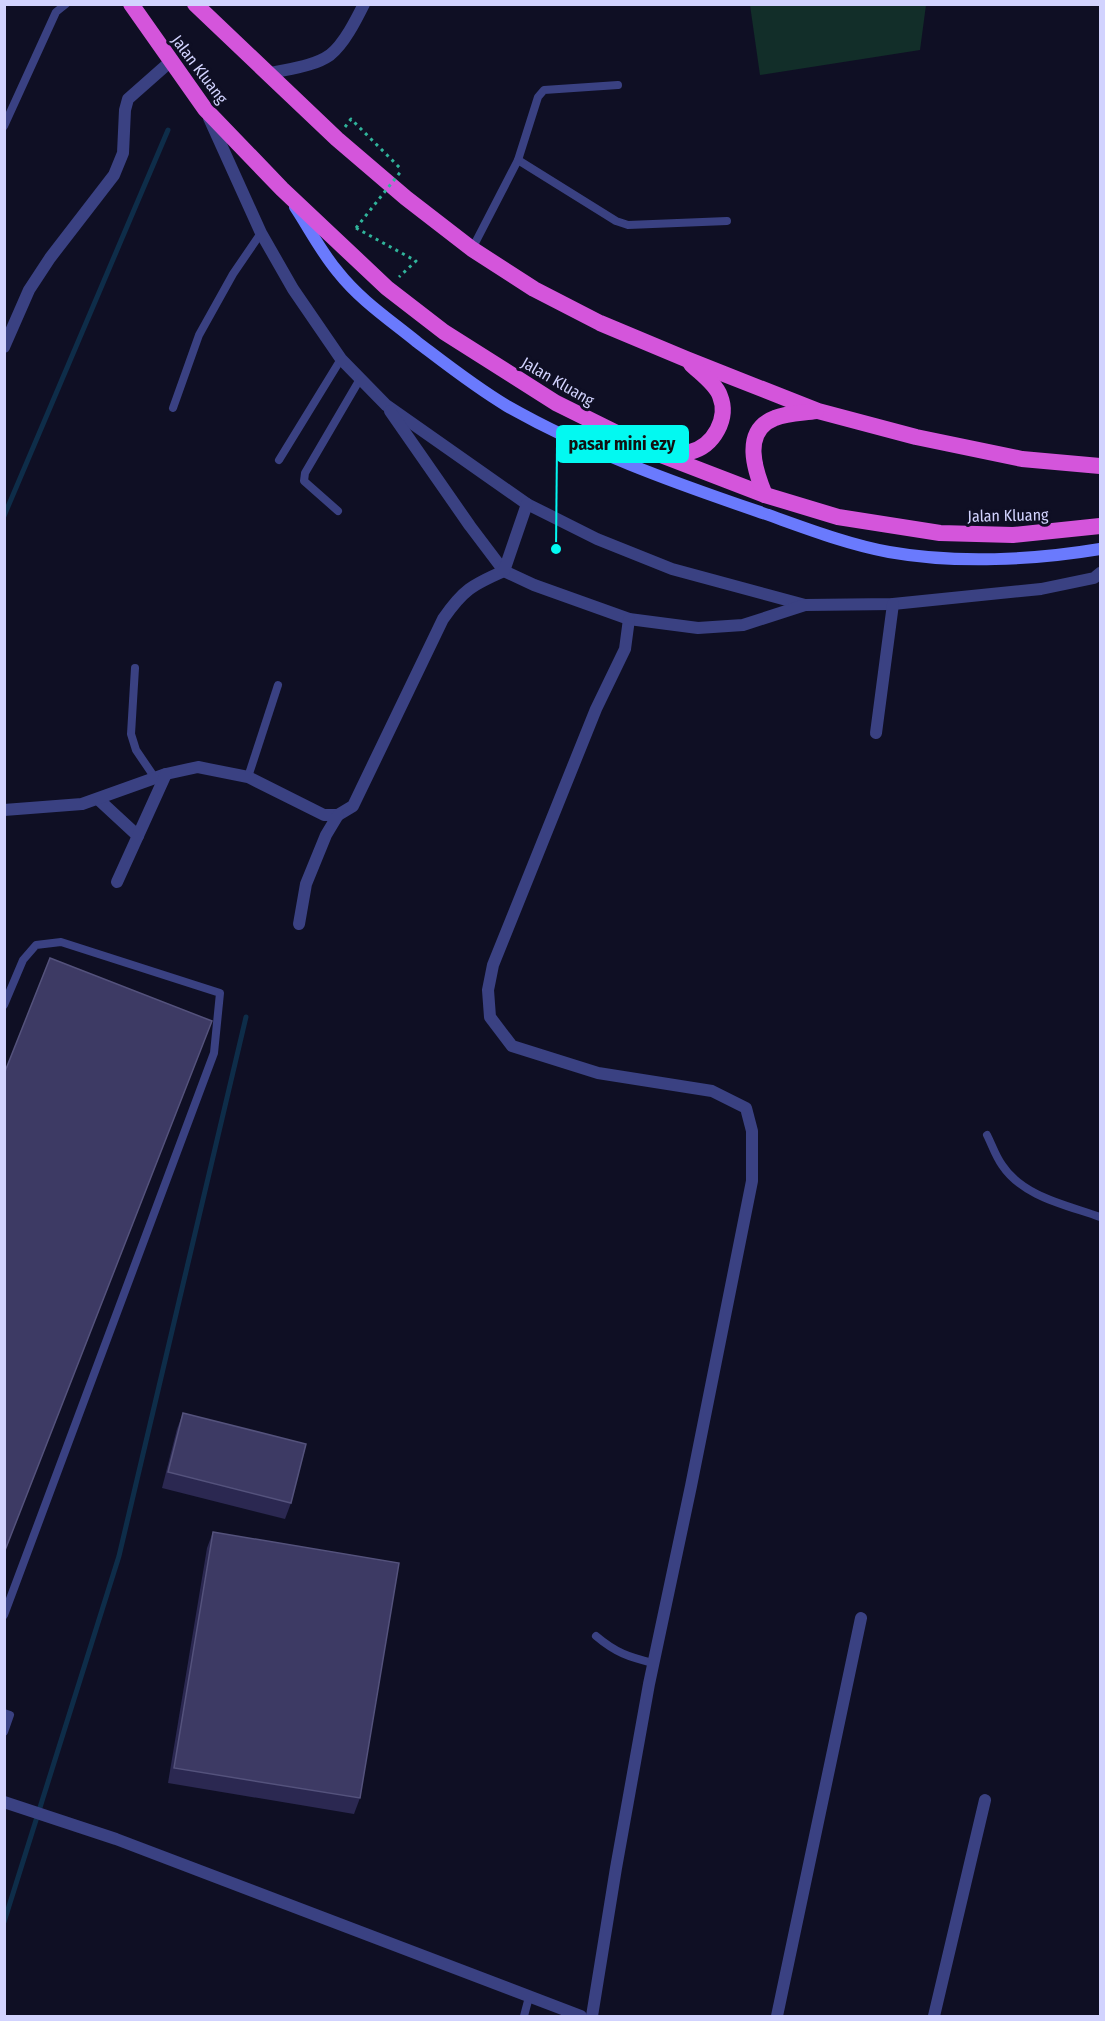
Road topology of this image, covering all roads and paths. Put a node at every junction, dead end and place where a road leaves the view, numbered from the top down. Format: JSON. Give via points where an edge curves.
{"nodes":[{"id":1,"x":66,"y":4,"type":"edge"},
{"id":2,"x":131,"y":4,"type":"edge"},
{"id":3,"x":195,"y":4,"type":"edge"},
{"id":4,"x":364,"y":4,"type":"edge"},
{"id":5,"x":171,"y":61,"type":"junction"},
{"id":6,"x":267,"y":74,"type":"junction"},
{"id":7,"x":618,"y":85,"type":"dead end"},
{"id":8,"x":205,"y":109,"type":"junction"},
{"id":9,"x":4,"y":126,"type":"edge"},
{"id":10,"x":337,"y":139,"type":"junction"},
{"id":11,"x":518,"y":160,"type":"junction"},
{"id":12,"x":282,"y":189,"type":"junction"},
{"id":13,"x":727,"y":221,"type":"dead end"},
{"id":14,"x":261,"y":233,"type":"junction"},
{"id":15,"x":472,"y":249,"type":"junction"},
{"id":16,"x":387,"y":288,"type":"junction"},
{"id":17,"x":4,"y":347,"type":"edge"},
{"id":18,"x":341,"y":359,"type":"junction"},
{"id":19,"x":686,"y":359,"type":"junction"},
{"id":20,"x":360,"y":379,"type":"junction"},
{"id":21,"x":386,"y":405,"type":"junction"},
{"id":22,"x":173,"y":408,"type":"dead end"},
{"id":23,"x":818,"y":411,"type":"junction"},
{"id":24,"x":661,"y":455,"type":"junction"},
{"id":25,"x":279,"y":460,"type":"dead end"},
{"id":26,"x":1101,"y":466,"type":"edge"},
{"id":27,"x":765,"y":495,"type":"junction"},
{"id":28,"x":527,"y":504,"type":"junction"},
{"id":29,"x":338,"y":511,"type":"dead end"},
{"id":30,"x":1101,"y":526,"type":"edge"},
{"id":31,"x":1101,"y":549,"type":"edge"},
{"id":32,"x":504,"y":571,"type":"junction"},
{"id":33,"x":1101,"y":573,"type":"edge"},
{"id":34,"x":893,"y":604,"type":"junction"},
{"id":35,"x":806,"y":605,"type":"junction"},
{"id":36,"x":629,"y":619,"type":"junction"},
{"id":37,"x":135,"y":668,"type":"dead end"},
{"id":38,"x":278,"y":685,"type":"dead end"},
{"id":39,"x":876,"y":733,"type":"dead end"},
{"id":40,"x":160,"y":776,"type":"junction"},
{"id":41,"x":248,"y":777,"type":"junction"},
{"id":42,"x":98,"y":799,"type":"junction"},
{"id":43,"x":4,"y":810,"type":"edge"},
{"id":44,"x":338,"y":815,"type":"junction"},
{"id":45,"x":138,"y":836,"type":"junction"},
{"id":46,"x":117,"y":882,"type":"dead end"},
{"id":47,"x":299,"y":924,"type":"dead end"},
{"id":48,"x":4,"y":1005,"type":"edge"},
{"id":49,"x":987,"y":1136,"type":"dead end"},
{"id":50,"x":1101,"y":1217,"type":"edge"},
{"id":51,"x":4,"y":1614,"type":"edge"},
{"id":52,"x":861,"y":1618,"type":"dead end"},
{"id":53,"x":596,"y":1636,"type":"dead end"},
{"id":54,"x":653,"y":1663,"type":"junction"},
{"id":55,"x":4,"y":1713,"type":"edge"},
{"id":56,"x":4,"y":1732,"type":"edge"},
{"id":57,"x":985,"y":1800,"type":"dead end"},
{"id":58,"x":4,"y":1802,"type":"edge"},
{"id":59,"x":529,"y":1997,"type":"junction"},
{"id":60,"x":558,"y":2012,"type":"edge"},
{"id":61,"x":524,"y":2016,"type":"edge"},
{"id":62,"x":581,"y":2016,"type":"edge"},
{"id":63,"x":592,"y":2016,"type":"edge"},
{"id":64,"x":777,"y":2016,"type":"edge"},
{"id":65,"x":934,"y":2016,"type":"edge"}],
"edges":[{"from":1,"to":9,"type":"lane","via":[[56,12]]},
{"from":2,"to":5,"type":"highway","name":"Jalan Kluang"},
{"from":3,"to":6,"type":"highway"},
{"from":4,"to":6,"type":"street","via":[[351,30],[330,54],[309,64]]},
{"from":5,"to":8,"type":"highway","name":"Jalan Kluang"},
{"from":5,"to":17,"type":"street","via":[[128,99],[123,153],[114,175],[29,290]]},
{"from":6,"to":10,"type":"highway"},
{"from":7,"to":11,"type":"lane","via":[[544,90],[538,97]]},
{"from":8,"to":12,"type":"highway","name":"Jalan Kluang"},
{"from":8,"to":14,"type":"street"},
{"from":10,"to":15,"type":"highway"},
{"from":10,"to":16,"type":"path","bridge":true,"via":[[351,118],[402,170],[356,228],[416,261]]},
{"from":11,"to":13,"type":"lane","via":[[628,225]]},
{"from":11,"to":15,"type":"lane"},
{"from":12,"to":16,"type":"highway","name":"Jalan Kluang"},
{"from":12,"to":31,"type":"main road","via":[[338,272],[372,307],[460,375],[585,446],[706,494],[889,552],[992,559]]},
{"from":14,"to":18,"type":"street","via":[[293,289]]},
{"from":14,"to":22,"type":"lane","via":[[199,335]]},
{"from":15,"to":19,"type":"highway","via":[[534,290]]},
{"from":16,"to":24,"type":"highway","name":"Jalan Kluang","via":[[444,332],[556,403]]},
{"from":18,"to":20,"type":"street"},
{"from":18,"to":25,"type":"lane"},
{"from":19,"to":23,"type":"highway"},
{"from":19,"to":24,"type":"highway","via":[[720,394],[724,412],[719,428],[706,444],[691,452]]},
{"from":20,"to":21,"type":"street"},
{"from":20,"to":29,"type":"lane","via":[[305,473],[304,481]]},
{"from":21,"to":28,"type":"street"},
{"from":21,"to":32,"type":"street"},
{"from":23,"to":26,"type":"highway","via":[[916,438],[1022,459]]},
{"from":23,"to":27,"type":"highway","via":[[774,418],[759,429],[752,449],[755,472]]},
{"from":24,"to":27,"type":"highway","name":"Jalan Kluang"},
{"from":27,"to":30,"type":"highway","name":"Jalan Kluang","via":[[838,516],[940,533],[1013,536]]},
{"from":28,"to":32,"type":"street"},
{"from":28,"to":35,"type":"street","via":[[597,539],[672,569]]},
{"from":32,"to":36,"type":"street"},
{"from":32,"to":44,"type":"street","via":[[478,582],[458,597],[352,806]]},
{"from":33,"to":34,"type":"street","via":[[1094,578],[1041,589]]},
{"from":34,"to":35,"type":"street"},
{"from":34,"to":39,"type":"street"},
{"from":35,"to":36,"type":"street","via":[[743,625],[698,628]]},
{"from":36,"to":54,"type":"street","via":[[625,649],[596,708],[492,965],[488,990],[490,1017],[512,1046],[598,1073],[712,1091],[746,1108],[752,1131],[752,1181]]},
{"from":37,"to":40,"type":"lane","via":[[130,734],[136,750]]},
{"from":38,"to":41,"type":"lane"},
{"from":40,"to":41,"type":"street","via":[[198,767]]},
{"from":40,"to":42,"type":"street"},
{"from":40,"to":45,"type":"street"},
{"from":41,"to":44,"type":"street","via":[[324,815]]},
{"from":42,"to":43,"type":"street","via":[[82,804]]},
{"from":42,"to":45,"type":"street"},
{"from":44,"to":47,"type":"street","via":[[306,884]]},
{"from":45,"to":46,"type":"street"},
{"from":48,"to":51,"type":"lane","via":[[23,960],[36,945],[61,942],[220,993],[214,1053]]},
{"from":49,"to":50,"type":"lane","via":[[1002,1166],[1034,1194]]},
{"from":52,"to":64,"type":"street"},
{"from":53,"to":54,"type":"lane","via":[[624,1656]]},
{"from":54,"to":63,"type":"street"},
{"from":55,"to":56,"type":"lane","via":[[10,1715]]},
{"from":57,"to":65,"type":"street"},
{"from":58,"to":59,"type":"street","via":[[62,1820]]},
{"from":59,"to":60,"type":"street"},
{"from":59,"to":61,"type":"lane"},
{"from":60,"to":62,"type":"street"}]}
